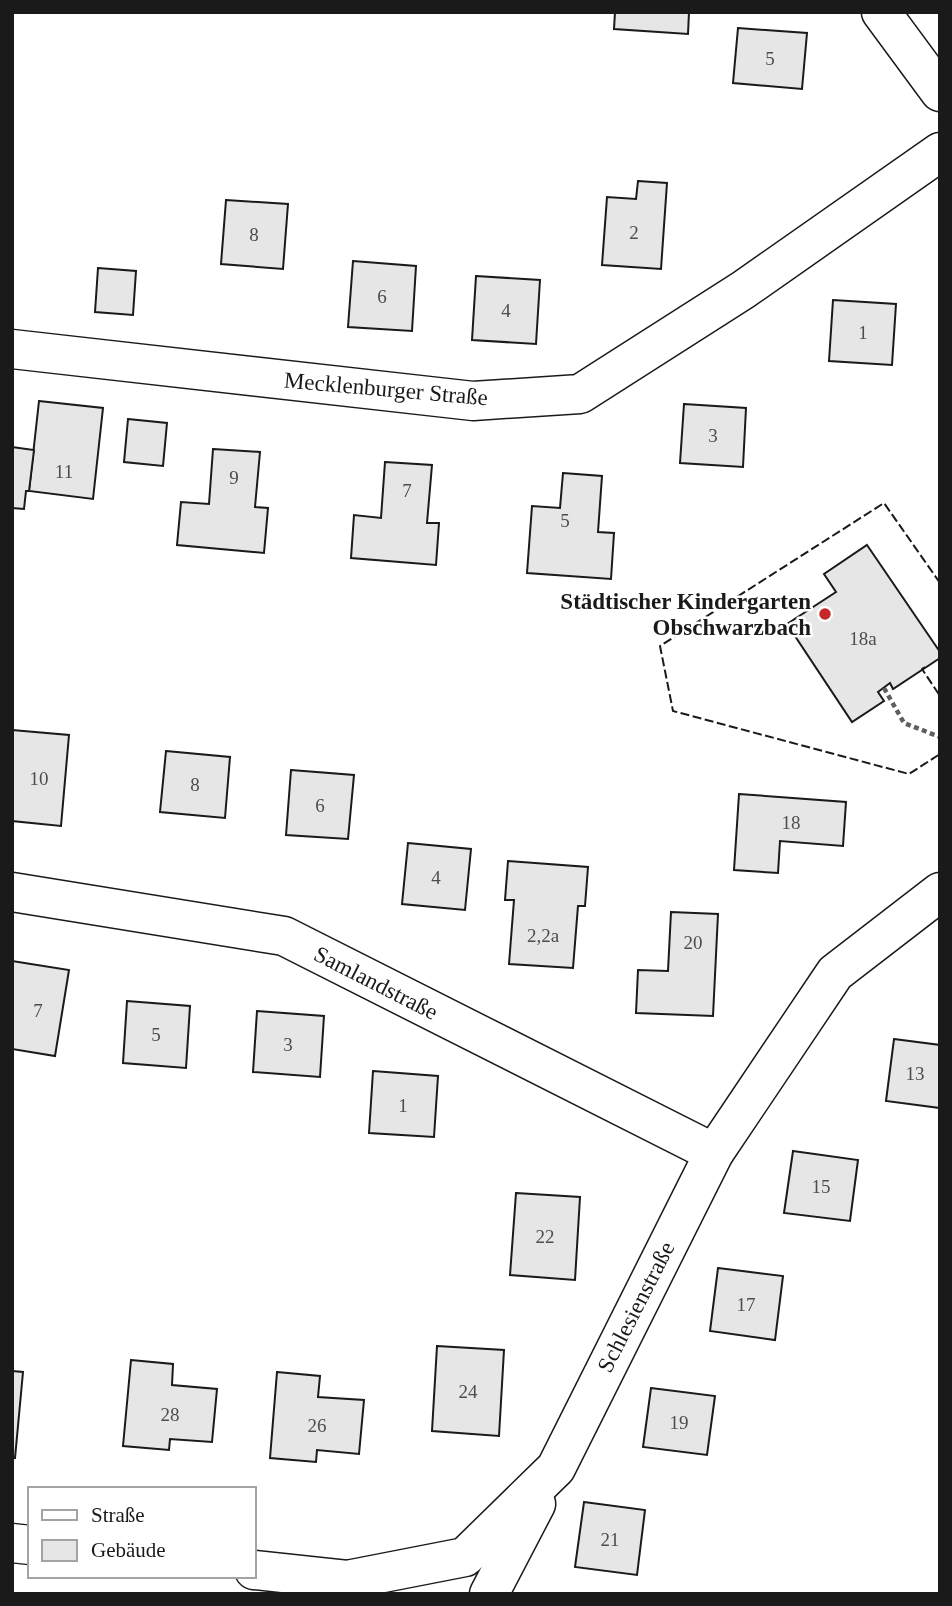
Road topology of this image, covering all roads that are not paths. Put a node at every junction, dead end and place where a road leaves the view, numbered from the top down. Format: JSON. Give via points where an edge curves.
{"nodes":[{"id":1,"x":881,"y":12,"type":"edge"},
{"id":2,"x":940,"y":92,"type":"edge"},
{"id":3,"x":940,"y":152,"type":"edge"},
{"id":4,"x":12,"y":349,"type":"edge"},
{"id":5,"x":12,"y":892,"type":"edge"},
{"id":6,"x":940,"y":892,"type":"edge"},
{"id":7,"x":714,"y":1153,"type":"junction"},
{"id":8,"x":556,"y":1468,"type":"junction"},
{"id":9,"x":256,"y":1570,"type":"edge"},
{"id":10,"x":489,"y":1594,"type":"edge"}],
"edges":[{"from":1,"to":2,"type":"street"},
{"from":3,"to":4,"type":"street","name":"Mecklenburger Straße","via":[[743,290],[580,394],[473,401]]},
{"from":5,"to":7,"type":"street","name":"Samlandstraße","via":[[284,936]]},
{"from":6,"to":7,"type":"street","name":"Schlesienstraße","via":[[835,973]]},
{"from":7,"to":8,"type":"street","name":"Schlesienstraße"},
{"from":8,"to":9,"type":"street","name":"Schlesienstraße","via":[[464,1557],[347,1580]]},
{"from":8,"to":10,"type":"street"}]}
